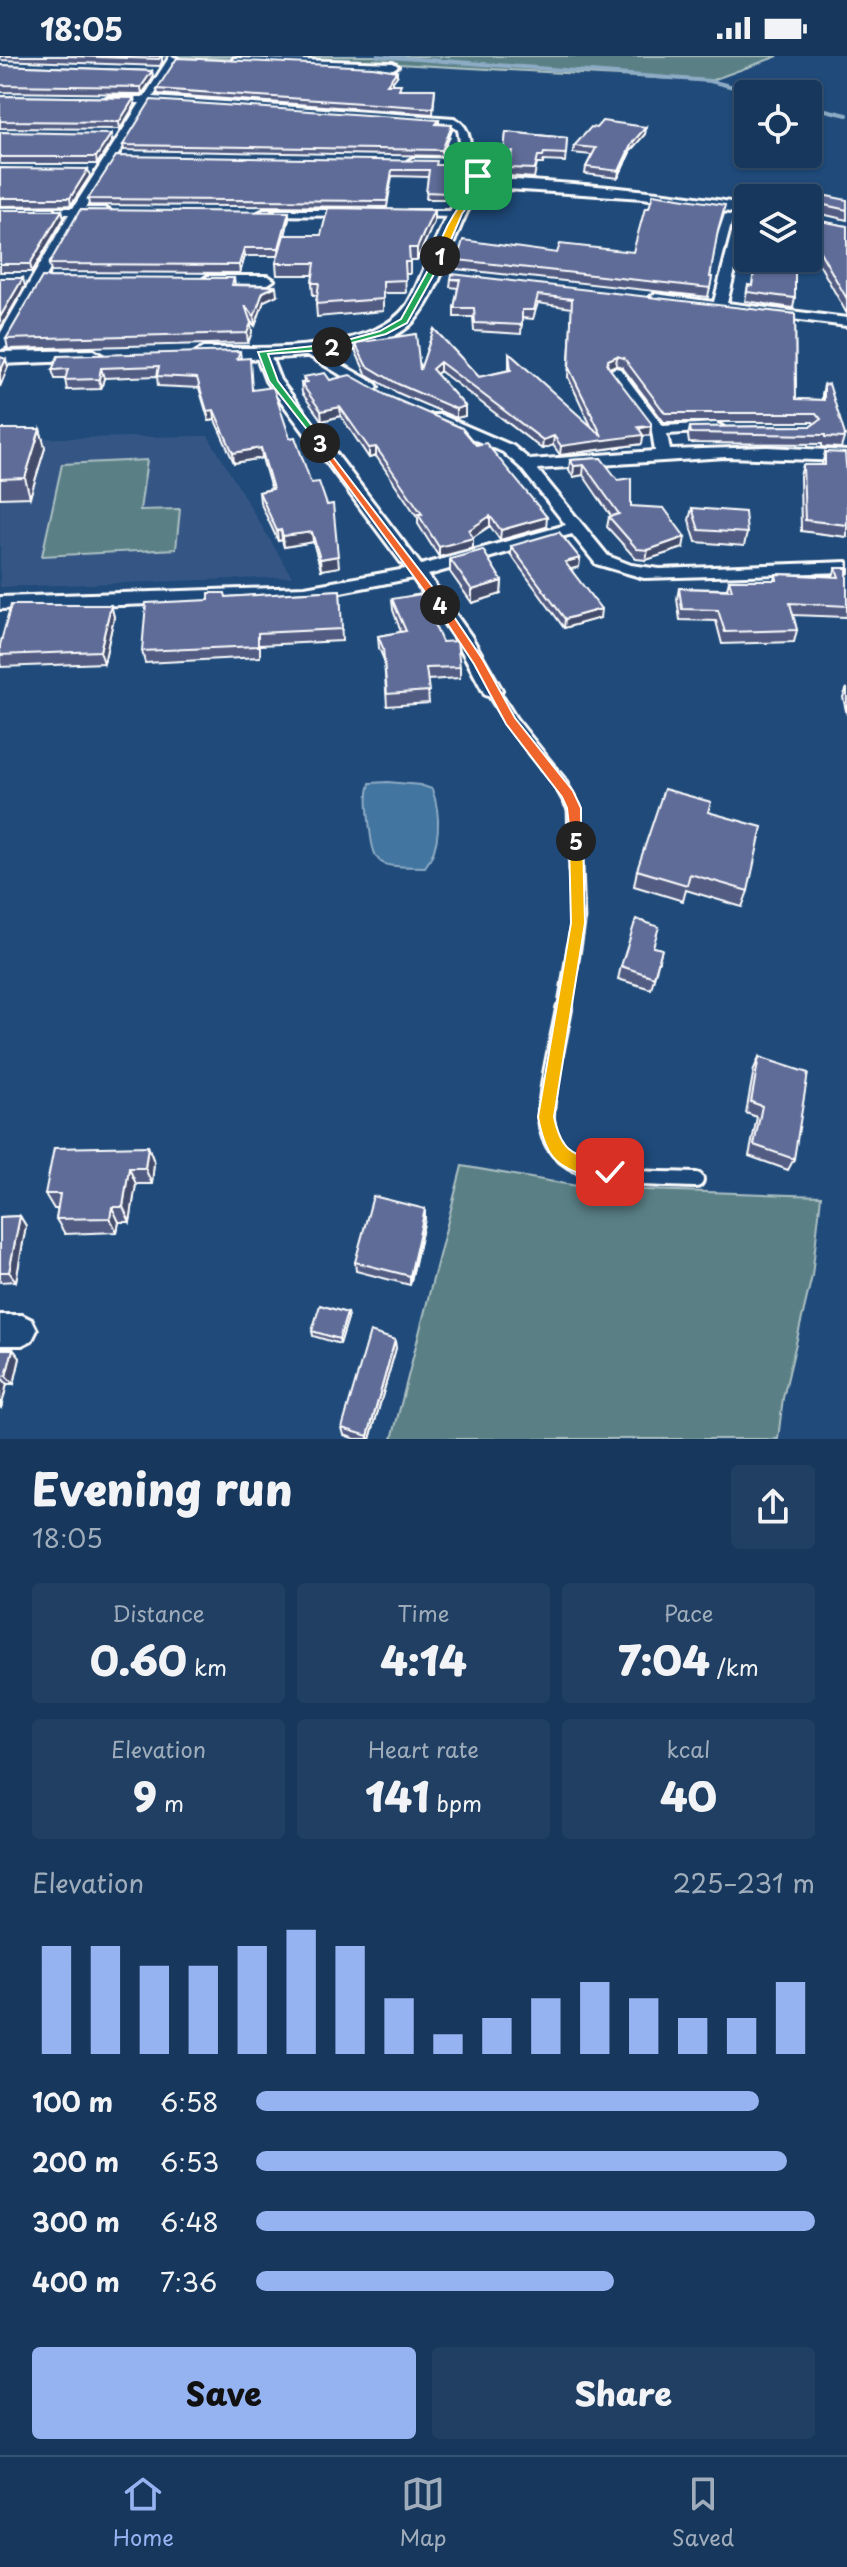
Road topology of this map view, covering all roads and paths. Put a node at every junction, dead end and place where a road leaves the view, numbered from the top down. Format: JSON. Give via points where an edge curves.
{"nodes":[{"id":1,"x":159,"y":57,"type":"edge"},
{"id":2,"x":173,"y":58,"type":"edge"},
{"id":3,"x":188,"y":58,"type":"edge"},
{"id":4,"x":219,"y":60,"type":"edge"},
{"id":5,"x":393,"y":66,"type":"dead end"},
{"id":6,"x":148,"y":72,"type":"edge"},
{"id":7,"x":163,"y":72,"type":"junction"},
{"id":8,"x":102,"y":100,"type":"edge"},
{"id":9,"x":145,"y":101,"type":"junction"},
{"id":10,"x":108,"y":134,"type":"edge"},
{"id":11,"x":123,"y":135,"type":"junction"},
{"id":12,"x":110,"y":156,"type":"junction"},
{"id":13,"x":126,"y":157,"type":"edge"},
{"id":14,"x":407,"y":161,"type":"edge"},
{"id":15,"x":469,"y":162,"type":"junction"},
{"id":16,"x":88,"y":170,"type":"edge"},
{"id":17,"x":103,"y":170,"type":"junction"},
{"id":18,"x":491,"y":186,"type":"junction"},
{"id":19,"x":734,"y":207,"type":"edge"},
{"id":20,"x":0,"y":211,"type":"edge"},
{"id":21,"x":77,"y":211,"type":"junction"},
{"id":22,"x":125,"y":211,"type":"edge"},
{"id":23,"x":252,"y":212,"type":"edge"},
{"id":24,"x":363,"y":214,"type":"edge"},
{"id":25,"x":395,"y":214,"type":"edge"},
{"id":26,"x":458,"y":214,"type":"junction"},
{"id":27,"x":734,"y":253,"type":"edge"},
{"id":28,"x":32,"y":279,"type":"junction"},
{"id":29,"x":54,"y":279,"type":"edge"},
{"id":30,"x":192,"y":280,"type":"edge"},
{"id":31,"x":268,"y":280,"type":"dead end"},
{"id":32,"x":645,"y":297,"type":"edge"},
{"id":33,"x":720,"y":305,"type":"junction"},
{"id":34,"x":847,"y":322,"type":"edge"},
{"id":35,"x":0,"y":346,"type":"edge"},
{"id":36,"x":309,"y":350,"type":"junction"},
{"id":37,"x":262,"y":352,"type":"junction"},
{"id":38,"x":185,"y":354,"type":"edge"},
{"id":39,"x":108,"y":356,"type":"edge"},
{"id":40,"x":0,"y":358,"type":"edge"},
{"id":41,"x":615,"y":372,"type":"edge"},
{"id":42,"x":380,"y":392,"type":"edge"},
{"id":43,"x":416,"y":410,"type":"edge"},
{"id":44,"x":736,"y":427,"type":"edge"},
{"id":45,"x":659,"y":431,"type":"junction"},
{"id":46,"x":663,"y":454,"type":"junction"},
{"id":47,"x":847,"y":456,"type":"edge"},
{"id":48,"x":526,"y":465,"type":"junction"},
{"id":49,"x":575,"y":528,"type":"junction"},
{"id":50,"x":847,"y":567,"type":"edge"},
{"id":51,"x":417,"y":572,"type":"junction"},
{"id":52,"x":0,"y":603,"type":"edge"},
{"id":53,"x":492,"y":690,"type":"joint"},
{"id":54,"x":696,"y":1180,"type":"dead end"}],
"edges":[{"from":1,"to":2,"type":"street"},
{"from":2,"to":3,"type":"street"},
{"from":2,"to":7,"type":"street"},
{"from":4,"to":5,"type":"street"},
{"from":6,"to":7,"type":"street"},
{"from":7,"to":9,"type":"street"},
{"from":8,"to":9,"type":"street"},
{"from":9,"to":11,"type":"street"},
{"from":9,"to":15,"type":"street","via":[[450,120],[463,130]]},
{"from":10,"to":11,"type":"street"},
{"from":11,"to":12,"type":"street"},
{"from":12,"to":13,"type":"street"},
{"from":12,"to":17,"type":"street"},
{"from":14,"to":15,"type":"street"},
{"from":15,"to":18,"type":"street"},
{"from":16,"to":17,"type":"street"},
{"from":17,"to":21,"type":"street"},
{"from":18,"to":19,"type":"street","via":[[608,189]]},
{"from":18,"to":26,"type":"street","via":[[474,192]]},
{"from":20,"to":21,"type":"street"},
{"from":21,"to":22,"type":"street"},
{"from":21,"to":28,"type":"street"},
{"from":23,"to":24,"type":"street"},
{"from":25,"to":26,"type":"street"},
{"from":26,"to":36,"type":"street","via":[[440,274],[398,325],[350,343]]},
{"from":27,"to":33,"type":"street"},
{"from":28,"to":29,"type":"street"},
{"from":28,"to":35,"type":"street"},
{"from":30,"to":31,"type":"street"},
{"from":32,"to":33,"type":"street"},
{"from":33,"to":34,"type":"street"},
{"from":36,"to":37,"type":"street"},
{"from":36,"to":42,"type":"street"},
{"from":37,"to":38,"type":"street"},
{"from":37,"to":51,"type":"street","via":[[273,381]]},
{"from":39,"to":40,"type":"street"},
{"from":41,"to":45,"type":"street"},
{"from":43,"to":48,"type":"street","via":[[497,442]]},
{"from":44,"to":45,"type":"street"},
{"from":45,"to":46,"type":"street"},
{"from":46,"to":47,"type":"street"},
{"from":46,"to":48,"type":"street"},
{"from":48,"to":49,"type":"street"},
{"from":49,"to":50,"type":"street","via":[[602,560],[636,573]]},
{"from":49,"to":51,"type":"street"},
{"from":51,"to":52,"type":"street","via":[[305,593]]},
{"from":51,"to":53,"type":"street","via":[[465,640]]},
{"from":53,"to":54,"type":"lane","via":[[574,808],[578,923],[546,1117],[551,1140],[574,1164]]}]}
